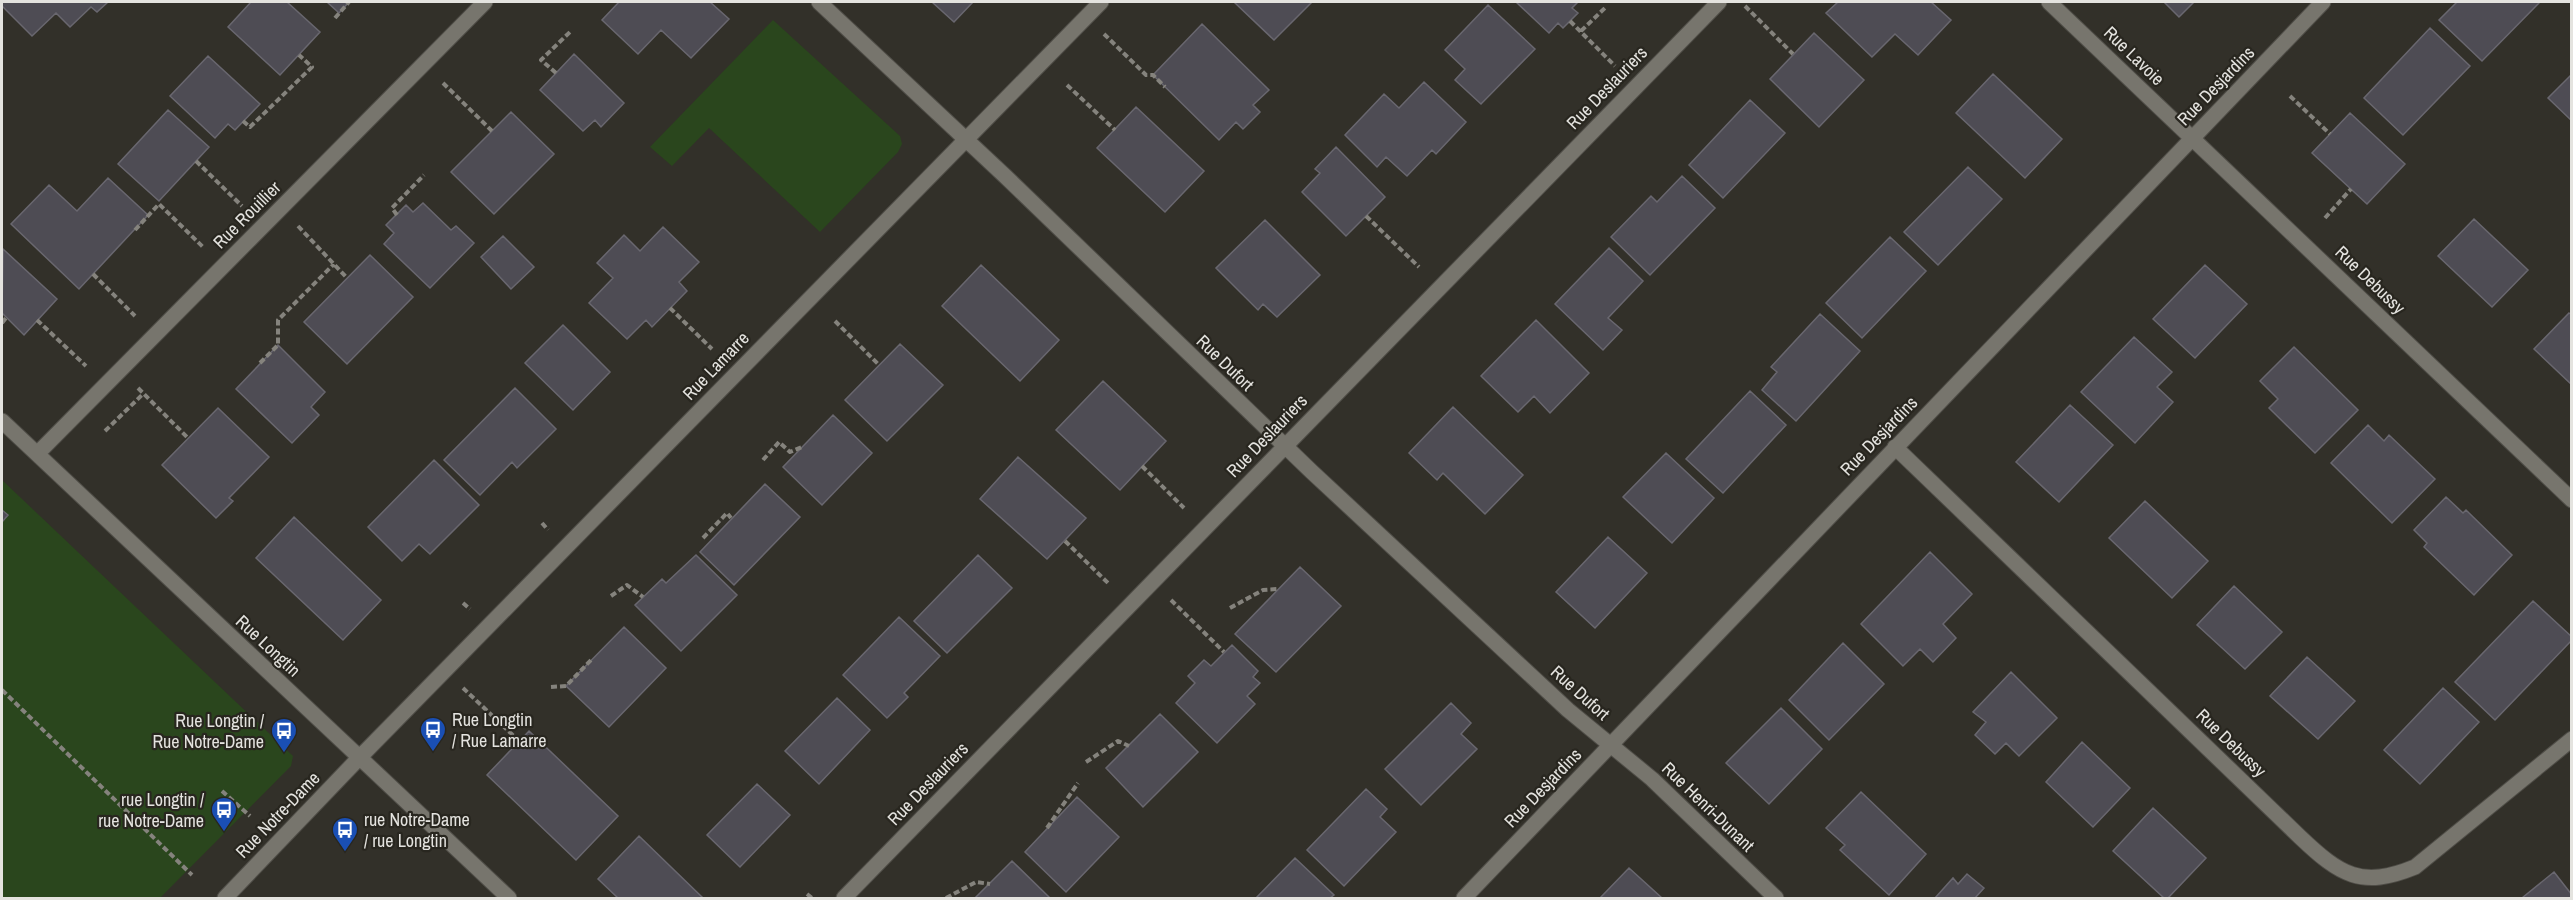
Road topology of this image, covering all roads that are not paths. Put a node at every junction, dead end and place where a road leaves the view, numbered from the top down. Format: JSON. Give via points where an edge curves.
{"nodes":[{"id":1,"x":485,"y":2,"type":"edge"},
{"id":2,"x":819,"y":2,"type":"edge"},
{"id":3,"x":1101,"y":2,"type":"edge"},
{"id":4,"x":1719,"y":2,"type":"edge"},
{"id":5,"x":2049,"y":2,"type":"edge"},
{"id":6,"x":2323,"y":2,"type":"edge"},
{"id":7,"x":2193,"y":138,"type":"junction"},
{"id":8,"x":966,"y":140,"type":"junction"},
{"id":9,"x":2,"y":422,"type":"edge"},
{"id":10,"x":1284,"y":446,"type":"junction"},
{"id":11,"x":1895,"y":447,"type":"junction"},
{"id":12,"x":37,"y":454,"type":"junction"},
{"id":13,"x":2571,"y":500,"type":"edge"},
{"id":14,"x":2571,"y":739,"type":"edge"},
{"id":15,"x":1610,"y":746,"type":"junction"},
{"id":16,"x":359,"y":758,"type":"junction"},
{"id":17,"x":225,"y":898,"type":"edge"},
{"id":18,"x":509,"y":898,"type":"edge"},
{"id":19,"x":844,"y":898,"type":"edge"},
{"id":20,"x":1464,"y":898,"type":"edge"},
{"id":21,"x":1776,"y":898,"type":"edge"}],
"edges":[{"from":1,"to":12,"type":"street","name":"Rue Rouillier"},
{"from":2,"to":8,"type":"street","name":"Rue Dufort"},
{"from":3,"to":8,"type":"street","name":"Rue Lamarre"},
{"from":4,"to":10,"type":"street","name":"Rue Deslauriers"},
{"from":5,"to":7,"type":"street","name":"Rue Lavoie"},
{"from":6,"to":7,"type":"street","name":"Rue Desjardins"},
{"from":7,"to":11,"type":"street","name":"Rue Desjardins"},
{"from":7,"to":13,"type":"street","name":"Rue Debussy"},
{"from":8,"to":10,"type":"street","name":"Rue Dufort"},
{"from":8,"to":16,"type":"street","name":"Rue Lamarre"},
{"from":9,"to":12,"type":"street","name":"Rue Longtin"},
{"from":10,"to":15,"type":"street","name":"Rue Dufort"},
{"from":10,"to":19,"type":"street","name":"Rue Deslauriers"},
{"from":11,"to":14,"type":"street","name":"Rue Debussy","via":[[2300,837],[2337,868],[2358,877],[2377,879],[2415,867]]},
{"from":11,"to":15,"type":"street","name":"Rue Desjardins"},
{"from":12,"to":16,"type":"street","name":"Rue Longtin"},
{"from":15,"to":20,"type":"street","name":"Rue Desjardins"},
{"from":15,"to":21,"type":"street","name":"Rue Henri-Dunant","via":[[1652,779]]},
{"from":16,"to":17,"type":"street","name":"Rue Notre-Dame"},
{"from":16,"to":18,"type":"street","name":"Rue Longtin"}]}
